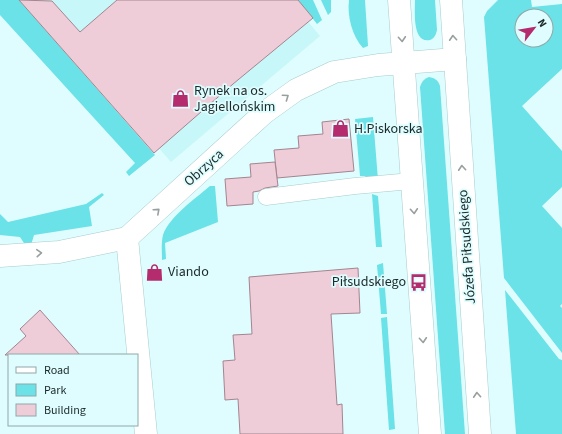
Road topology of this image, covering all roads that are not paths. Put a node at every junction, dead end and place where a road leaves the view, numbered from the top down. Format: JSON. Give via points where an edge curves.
{"nodes":[{"id":1,"x":399,"y":0,"type":"edge"},
{"id":2,"x":451,"y":0,"type":"edge"},
{"id":3,"x":455,"y":59,"type":"junction"},
{"id":4,"x":404,"y":63,"type":"junction"},
{"id":5,"x":412,"y":181,"type":"junction"},
{"id":6,"x":266,"y":197,"type":"dead end"},
{"id":7,"x":127,"y":238,"type":"junction"},
{"id":8,"x":0,"y":256,"type":"edge"},
{"id":9,"x":146,"y":434,"type":"edge"},
{"id":10,"x":430,"y":434,"type":"edge"},
{"id":11,"x":480,"y":434,"type":"edge"}],
"edges":[{"from":1,"to":4,"type":"street","one_way":true},
{"from":3,"to":2,"type":"street","name":"Józefa Piłsudskiego","one_way":true},
{"from":3,"to":4,"type":"street"},
{"from":11,"to":3,"type":"street","name":"Józefa Piłsudskiego","one_way":true},
{"from":4,"to":5,"type":"street"},
{"from":7,"to":4,"type":"street","name":"Obrzyca","one_way":true,"via":[[264,113],[296,90],[334,72]]},
{"from":5,"to":6,"type":"lane"},
{"from":5,"to":10,"type":"street","one_way":true},
{"from":8,"to":7,"type":"street","one_way":true,"via":[[60,252]]},
{"from":7,"to":9,"type":"street"}]}
